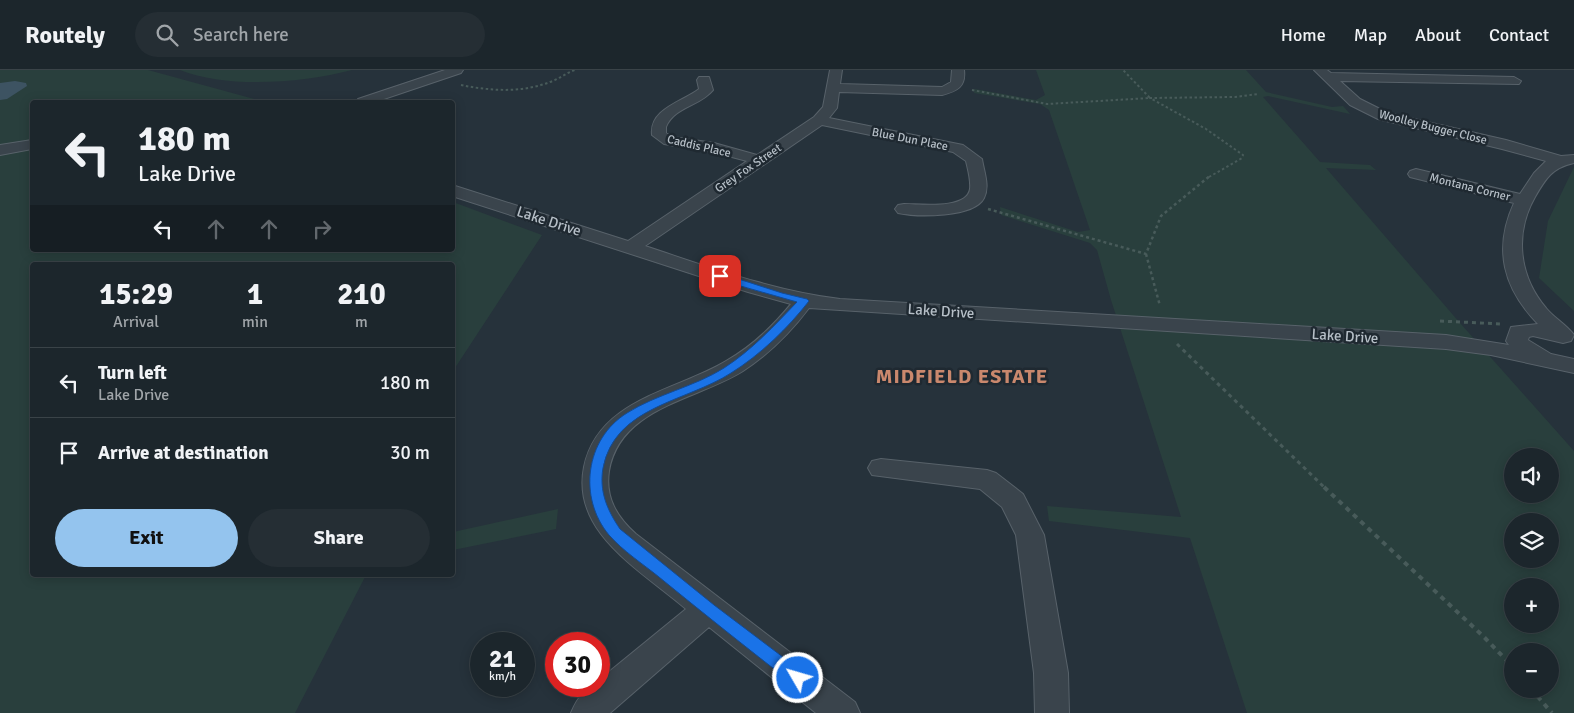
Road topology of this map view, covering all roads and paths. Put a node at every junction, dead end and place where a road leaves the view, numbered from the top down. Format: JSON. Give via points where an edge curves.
{"nodes":[{"id":1,"x":418,"y":70,"type":"edge"},
{"id":2,"x":457,"y":70,"type":"edge"},
{"id":3,"x":576,"y":70,"type":"edge"},
{"id":4,"x":836,"y":70,"type":"edge"},
{"id":5,"x":958,"y":70,"type":"edge"},
{"id":6,"x":1122,"y":70,"type":"edge"},
{"id":7,"x":1323,"y":73,"type":"edge"},
{"id":8,"x":436,"y":78,"type":"junction"},
{"id":9,"x":704,"y":80,"type":"dead end"},
{"id":10,"x":1514,"y":81,"type":"dead end"},
{"id":11,"x":954,"y":87,"type":"junction"},
{"id":12,"x":834,"y":88,"type":"junction"},
{"id":13,"x":1258,"y":94,"type":"dead end"},
{"id":14,"x":1150,"y":98,"type":"junction"},
{"id":15,"x":351,"y":100,"type":"edge"},
{"id":16,"x":369,"y":100,"type":"edge"},
{"id":17,"x":819,"y":120,"type":"junction"},
{"id":18,"x":30,"y":145,"type":"edge"},
{"id":19,"x":0,"y":150,"type":"edge"},
{"id":20,"x":1567,"y":159,"type":"edge"},
{"id":21,"x":760,"y":160,"type":"junction"},
{"id":22,"x":1416,"y":174,"type":"dead end"},
{"id":23,"x":455,"y":191,"type":"edge"},
{"id":24,"x":1524,"y":200,"type":"junction"},
{"id":25,"x":969,"y":204,"type":"junction"},
{"id":26,"x":904,"y":209,"type":"dead end"},
{"id":27,"x":632,"y":247,"type":"junction"},
{"id":28,"x":1146,"y":254,"type":"junction"},
{"id":29,"x":1523,"y":291,"type":"junction"},
{"id":30,"x":804,"y":301,"type":"junction"},
{"id":31,"x":1434,"y":320,"type":"dead end"},
{"id":32,"x":1166,"y":325,"type":"junction"},
{"id":33,"x":1520,"y":331,"type":"junction"},
{"id":34,"x":1569,"y":338,"type":"edge"},
{"id":35,"x":1446,"y":342,"type":"junction"},
{"id":36,"x":1540,"y":358,"type":"junction"},
{"id":37,"x":1571,"y":367,"type":"edge"},
{"id":38,"x":881,"y":468,"type":"dead end"},
{"id":39,"x":708,"y":609,"type":"junction"},
{"id":40,"x":1504,"y":658,"type":"edge"},
{"id":41,"x":1539,"y":698,"type":"edge"},
{"id":42,"x":588,"y":713,"type":"edge"},
{"id":43,"x":843,"y":713,"type":"edge"},
{"id":44,"x":1052,"y":713,"type":"edge"},
{"id":45,"x":1552,"y":713,"type":"edge"}],
"edges":[{"from":1,"to":15,"type":"street"},
{"from":2,"to":8,"type":"street"},
{"from":3,"to":8,"type":"path","via":[[548,83],[506,91],[469,87]]},
{"from":4,"to":12,"type":"street","name":"Grey Fox Street"},
{"from":5,"to":11,"type":"street","via":[[960,81]]},
{"from":6,"to":14,"type":"path"},
{"from":7,"to":10,"type":"street"},
{"from":7,"to":20,"type":"street","name":"Woolley Bugger Close","via":[[1355,102],[1383,116]]},
{"from":8,"to":16,"type":"street"},
{"from":9,"to":21,"type":"street","name":"Caddis Place","via":[[706,90],[664,116],[658,126],[659,135]]},
{"from":11,"to":12,"type":"street","via":[[932,91]]},
{"from":11,"to":14,"type":"path","via":[[1047,104]]},
{"from":12,"to":17,"type":"street","name":"Grey Fox Street","via":[[830,108]]},
{"from":13,"to":14,"type":"path"},
{"from":14,"to":28,"type":"path","via":[[1206,129],[1242,158],[1216,171],[1161,216]]},
{"from":17,"to":21,"type":"street","name":"Grey Fox Street"},
{"from":17,"to":25,"type":"street","name":"Blue Dun Place","via":[[965,151],[974,159],[978,190]]},
{"from":18,"to":19,"type":"street"},
{"from":20,"to":24,"type":"street","via":[[1554,162],[1542,173]]},
{"from":21,"to":27,"type":"street","name":"Grey Fox Street"},
{"from":22,"to":24,"type":"street","name":"Montana Corner"},
{"from":23,"to":27,"type":"street","name":"Lake Drive"},
{"from":24,"to":29,"type":"street","via":[[1512,236],[1511,253]]},
{"from":25,"to":26,"type":"street"},
{"from":25,"to":28,"type":"path"},
{"from":27,"to":30,"type":"street","name":"Lake Drive"},
{"from":28,"to":32,"type":"path"},
{"from":29,"to":33,"type":"street","via":[[1526,312]]},
{"from":29,"to":34,"type":"street","via":[[1536,309]]},
{"from":30,"to":32,"type":"street","name":"Lake Drive"},
{"from":30,"to":39,"type":"street","via":[[765,342],[727,371],[631,416],[609,438],[600,454],[595,478],[603,515],[615,532]]},
{"from":31,"to":33,"type":"path"},
{"from":32,"to":35,"type":"street","name":"Lake Drive"},
{"from":32,"to":40,"type":"path","via":[[1179,348]]},
{"from":33,"to":34,"type":"street","name":"Lake Drive","via":[[1533,330]]},
{"from":33,"to":35,"type":"street","name":"Lake Drive"},
{"from":33,"to":36,"type":"street","via":[[1518,341],[1522,347]]},
{"from":35,"to":36,"type":"street","name":"Lake Drive"},
{"from":36,"to":37,"type":"street"},
{"from":38,"to":44,"type":"street","via":[[987,480],[1013,501],[1030,535],[1051,673]]},
{"from":39,"to":42,"type":"street"},
{"from":39,"to":43,"type":"street"},
{"from":41,"to":45,"type":"path"}]}
